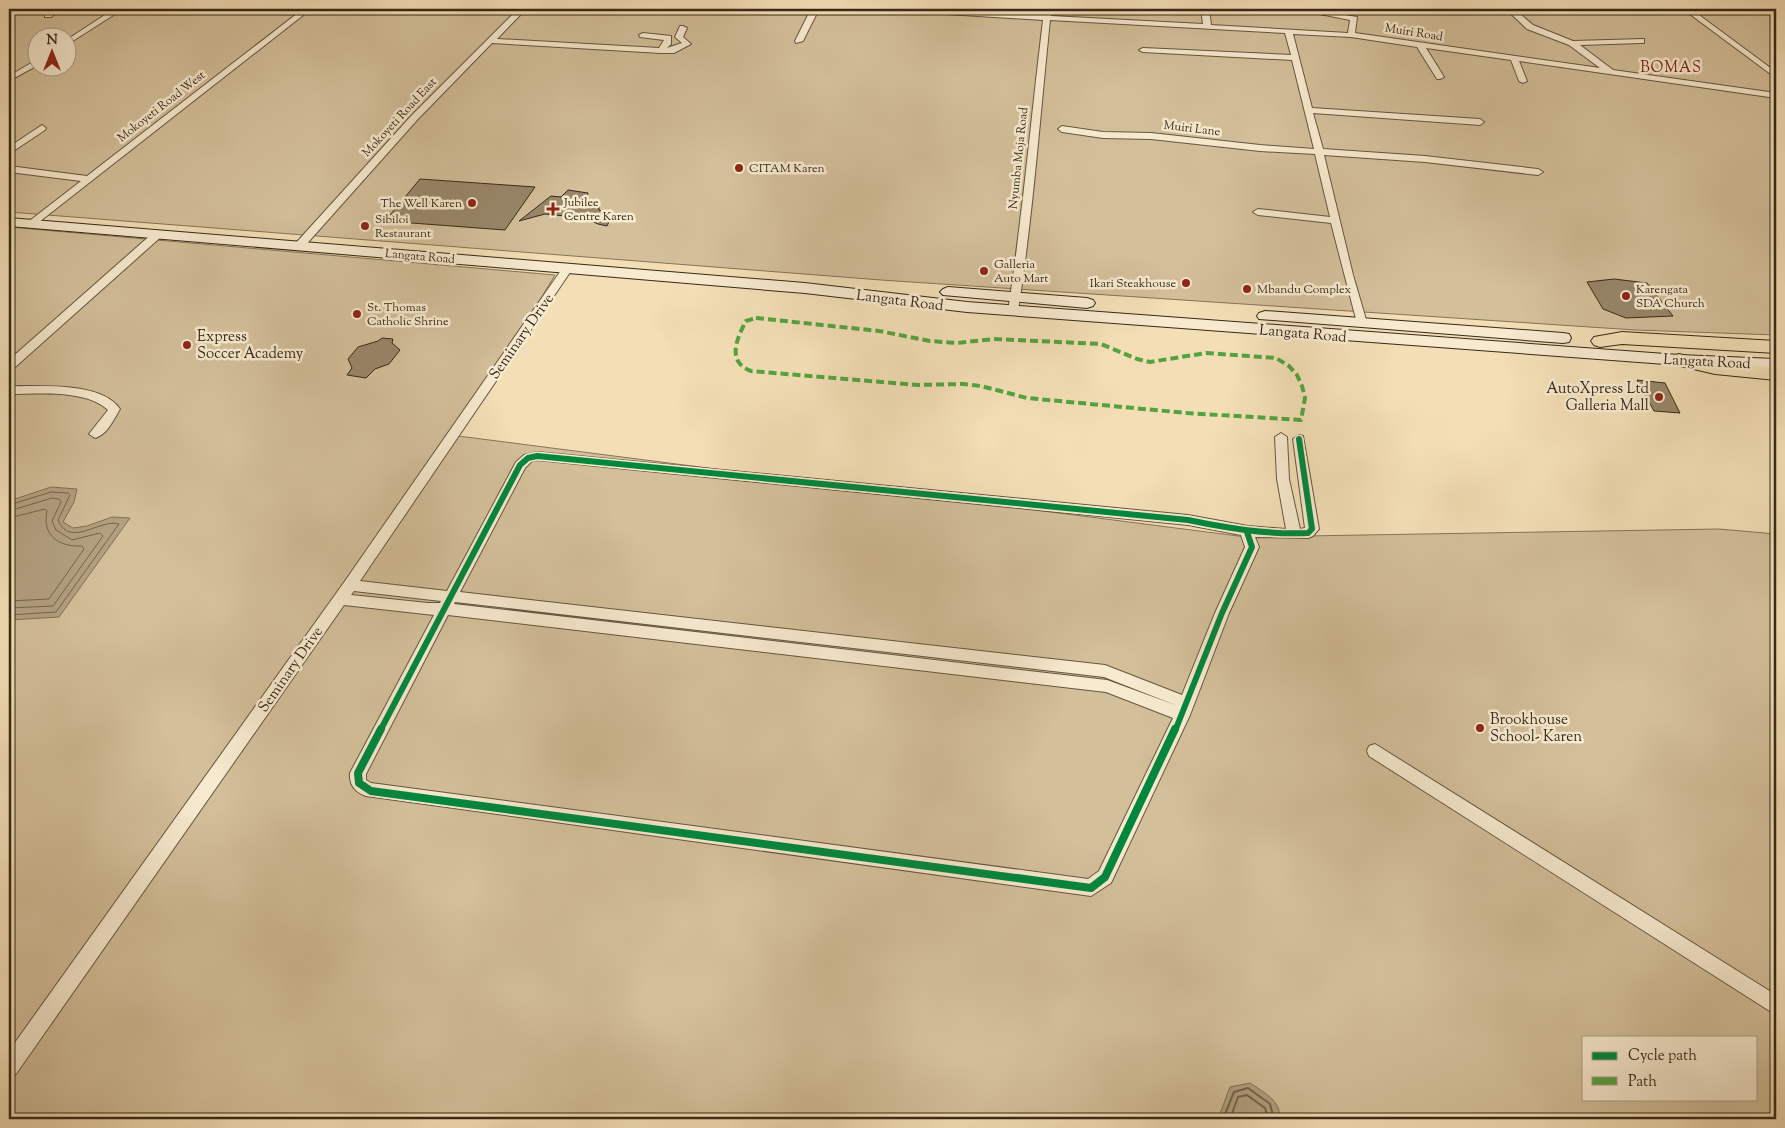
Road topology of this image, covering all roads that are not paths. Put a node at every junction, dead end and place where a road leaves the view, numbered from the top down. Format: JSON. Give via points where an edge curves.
{"nodes":[{"id":1,"x":58,"y":9,"type":"edge"},
{"id":2,"x":119,"y":9,"type":"edge"},
{"id":3,"x":306,"y":9,"type":"edge"},
{"id":4,"x":522,"y":9,"type":"edge"},
{"id":5,"x":814,"y":9,"type":"edge"},
{"id":6,"x":898,"y":9,"type":"edge"},
{"id":7,"x":1205,"y":9,"type":"edge"},
{"id":8,"x":1510,"y":9,"type":"edge"},
{"id":9,"x":1687,"y":9,"type":"edge"},
{"id":10,"x":1304,"y":10,"type":"dead end"},
{"id":11,"x":1048,"y":12,"type":"edge"},
{"id":12,"x":48,"y":15,"type":"dead end"},
{"id":13,"x":1207,"y":25,"type":"junction"},
{"id":14,"x":683,"y":28,"type":"dead end"},
{"id":15,"x":1288,"y":30,"type":"junction"},
{"id":16,"x":643,"y":35,"type":"dead end"},
{"id":17,"x":1350,"y":35,"type":"junction"},
{"id":18,"x":78,"y":36,"type":"edge"},
{"id":19,"x":490,"y":41,"type":"junction"},
{"id":20,"x":799,"y":41,"type":"dead end"},
{"id":21,"x":1572,"y":42,"type":"junction"},
{"id":22,"x":1641,"y":42,"type":"dead end"},
{"id":23,"x":1420,"y":45,"type":"junction"},
{"id":24,"x":1143,"y":50,"type":"dead end"},
{"id":25,"x":661,"y":51,"type":"junction"},
{"id":26,"x":1295,"y":58,"type":"junction"},
{"id":27,"x":1514,"y":59,"type":"junction"},
{"id":28,"x":28,"y":67,"type":"edge"},
{"id":29,"x":1610,"y":72,"type":"junction"},
{"id":30,"x":1776,"y":76,"type":"edge"},
{"id":31,"x":1440,"y":77,"type":"dead end"},
{"id":32,"x":9,"y":79,"type":"edge"},
{"id":33,"x":1523,"y":81,"type":"dead end"},
{"id":34,"x":1776,"y":96,"type":"edge"},
{"id":35,"x":1309,"y":110,"type":"junction"},
{"id":36,"x":1480,"y":122,"type":"dead end"},
{"id":37,"x":42,"y":128,"type":"dead end"},
{"id":38,"x":1062,"y":129,"type":"dead end"},
{"id":39,"x":9,"y":151,"type":"edge"},
{"id":40,"x":1319,"y":152,"type":"junction"},
{"id":41,"x":9,"y":169,"type":"edge"},
{"id":42,"x":1538,"y":172,"type":"dead end"},
{"id":43,"x":88,"y":179,"type":"junction"},
{"id":44,"x":1258,"y":212,"type":"dead end"},
{"id":45,"x":1335,"y":221,"type":"junction"},
{"id":46,"x":9,"y":222,"type":"edge"},
{"id":47,"x":31,"y":224,"type":"junction"},
{"id":48,"x":158,"y":234,"type":"junction"},
{"id":49,"x":299,"y":246,"type":"junction"},
{"id":50,"x":568,"y":268,"type":"junction"},
{"id":51,"x":1014,"y":303,"type":"junction"},
{"id":52,"x":1362,"y":323,"type":"junction"},
{"id":53,"x":1600,"y":342,"type":"junction"},
{"id":54,"x":1776,"y":346,"type":"edge"},
{"id":55,"x":1776,"y":356,"type":"edge"},
{"id":56,"x":1679,"y":360,"type":"junction"},
{"id":57,"x":1776,"y":364,"type":"edge"},
{"id":58,"x":9,"y":366,"type":"edge"},
{"id":59,"x":1776,"y":374,"type":"edge"},
{"id":60,"x":9,"y":390,"type":"edge"},
{"id":61,"x":95,"y":434,"type":"dead end"},
{"id":62,"x":1281,"y":437,"type":"dead end"},
{"id":63,"x":1299,"y":439,"type":"dead end"},
{"id":64,"x":1247,"y":532,"type":"junction"},
{"id":65,"x":1294,"y":534,"type":"junction"},
{"id":66,"x":350,"y":585,"type":"junction"},
{"id":67,"x":341,"y":599,"type":"junction"},
{"id":68,"x":449,"y":603,"type":"junction"},
{"id":69,"x":1185,"y":709,"type":"junction"},
{"id":70,"x":1375,"y":751,"type":"dead end"},
{"id":71,"x":1776,"y":1006,"type":"edge"},
{"id":72,"x":9,"y":1066,"type":"edge"}],
"edges":[{"from":1,"to":12,"type":"street"},
{"from":2,"to":18,"type":"street"},
{"from":3,"to":43,"type":"street","name":"Mokoyeti Road West"},
{"from":4,"to":19,"type":"street","name":"Mokoyeti Road East"},
{"from":5,"to":20,"type":"street"},
{"from":6,"to":11,"type":"street","name":"Muiri Road"},
{"from":7,"to":13,"type":"street"},
{"from":8,"to":21,"type":"street","via":[[1530,27]]},
{"from":9,"to":30,"type":"street"},
{"from":10,"to":17,"type":"street","via":[[1354,19]]},
{"from":11,"to":13,"type":"street","name":"Muiri Road"},
{"from":11,"to":51,"type":"street","name":"Nyumba Moja Road","via":[[1024,239]]},
{"from":13,"to":15,"type":"street","name":"Muiri Road"},
{"from":14,"to":25,"type":"street","via":[[679,37],[686,45]]},
{"from":15,"to":17,"type":"street","name":"Muiri Road"},
{"from":15,"to":26,"type":"street"},
{"from":16,"to":25,"type":"street","via":[[668,38]]},
{"from":17,"to":23,"type":"street","name":"Muiri Road"},
{"from":19,"to":25,"type":"street"},
{"from":19,"to":49,"type":"street","name":"Mokoyeti Road East"},
{"from":21,"to":22,"type":"street"},
{"from":21,"to":29,"type":"street"},
{"from":23,"to":27,"type":"street","name":"Muiri Road"},
{"from":23,"to":31,"type":"street"},
{"from":24,"to":26,"type":"street"},
{"from":26,"to":35,"type":"street"},
{"from":27,"to":29,"type":"street","name":"Muiri Road"},
{"from":27,"to":33,"type":"street"},
{"from":28,"to":32,"type":"street"},
{"from":29,"to":34,"type":"street","name":"Muiri Road"},
{"from":35,"to":36,"type":"street"},
{"from":35,"to":40,"type":"street"},
{"from":37,"to":39,"type":"street"},
{"from":38,"to":40,"type":"street","name":"Muiri Lane"},
{"from":40,"to":42,"type":"street","name":"Muiri Lane","via":[[1425,159]]},
{"from":40,"to":45,"type":"street"},
{"from":41,"to":43,"type":"street"},
{"from":43,"to":47,"type":"street","name":"Mokoyeti Road West"},
{"from":44,"to":45,"type":"street"},
{"from":45,"to":52,"type":"street"},
{"from":46,"to":47,"type":"main road","name":"Langata Road"},
{"from":47,"to":48,"type":"main road","name":"Langata Road"},
{"from":48,"to":49,"type":"main road","name":"Langata Road"},
{"from":48,"to":58,"type":"street"},
{"from":49,"to":50,"type":"main road","name":"Langata Road"},
{"from":50,"to":51,"type":"main road","name":"Langata Road","via":[[832,290],[923,303]]},
{"from":50,"to":66,"type":"street","name":"Seminary Drive"},
{"from":51,"to":52,"type":"main road","name":"Langata Road"},
{"from":51,"to":56,"type":"main road","name":"Langata Road"},
{"from":52,"to":53,"type":"main road","name":"Langata Road"},
{"from":53,"to":54,"type":"main road","via":[[1622,338]]},
{"from":53,"to":55,"type":"main road","name":"Langata Road"},
{"from":56,"to":57,"type":"main road","name":"Langata Road"},
{"from":56,"to":59,"type":"main road","via":[[1720,369]]},
{"from":60,"to":61,"type":"street","via":[[84,394],[108,401],[114,409]]},
{"from":62,"to":65,"type":"street","via":[[1283,480]]},
{"from":63,"to":65,"type":"street","via":[[1312,529],[1308,533]]},
{"from":64,"to":65,"type":"street"},
{"from":64,"to":68,"type":"street","via":[[1188,520],[537,456],[520,465]]},
{"from":64,"to":69,"type":"street","via":[[1252,547]]},
{"from":66,"to":67,"type":"street","name":"Seminary Drive"},
{"from":66,"to":68,"type":"street"},
{"from":67,"to":68,"type":"street","via":[[420,608]]},
{"from":67,"to":72,"type":"street","name":"Seminary Drive"},
{"from":68,"to":69,"type":"street","via":[[1107,686]]},
{"from":68,"to":69,"type":"street","via":[[358,773],[359,785],[366,790],[1091,888],[1105,877]]},
{"from":70,"to":71,"type":"street"}]}
